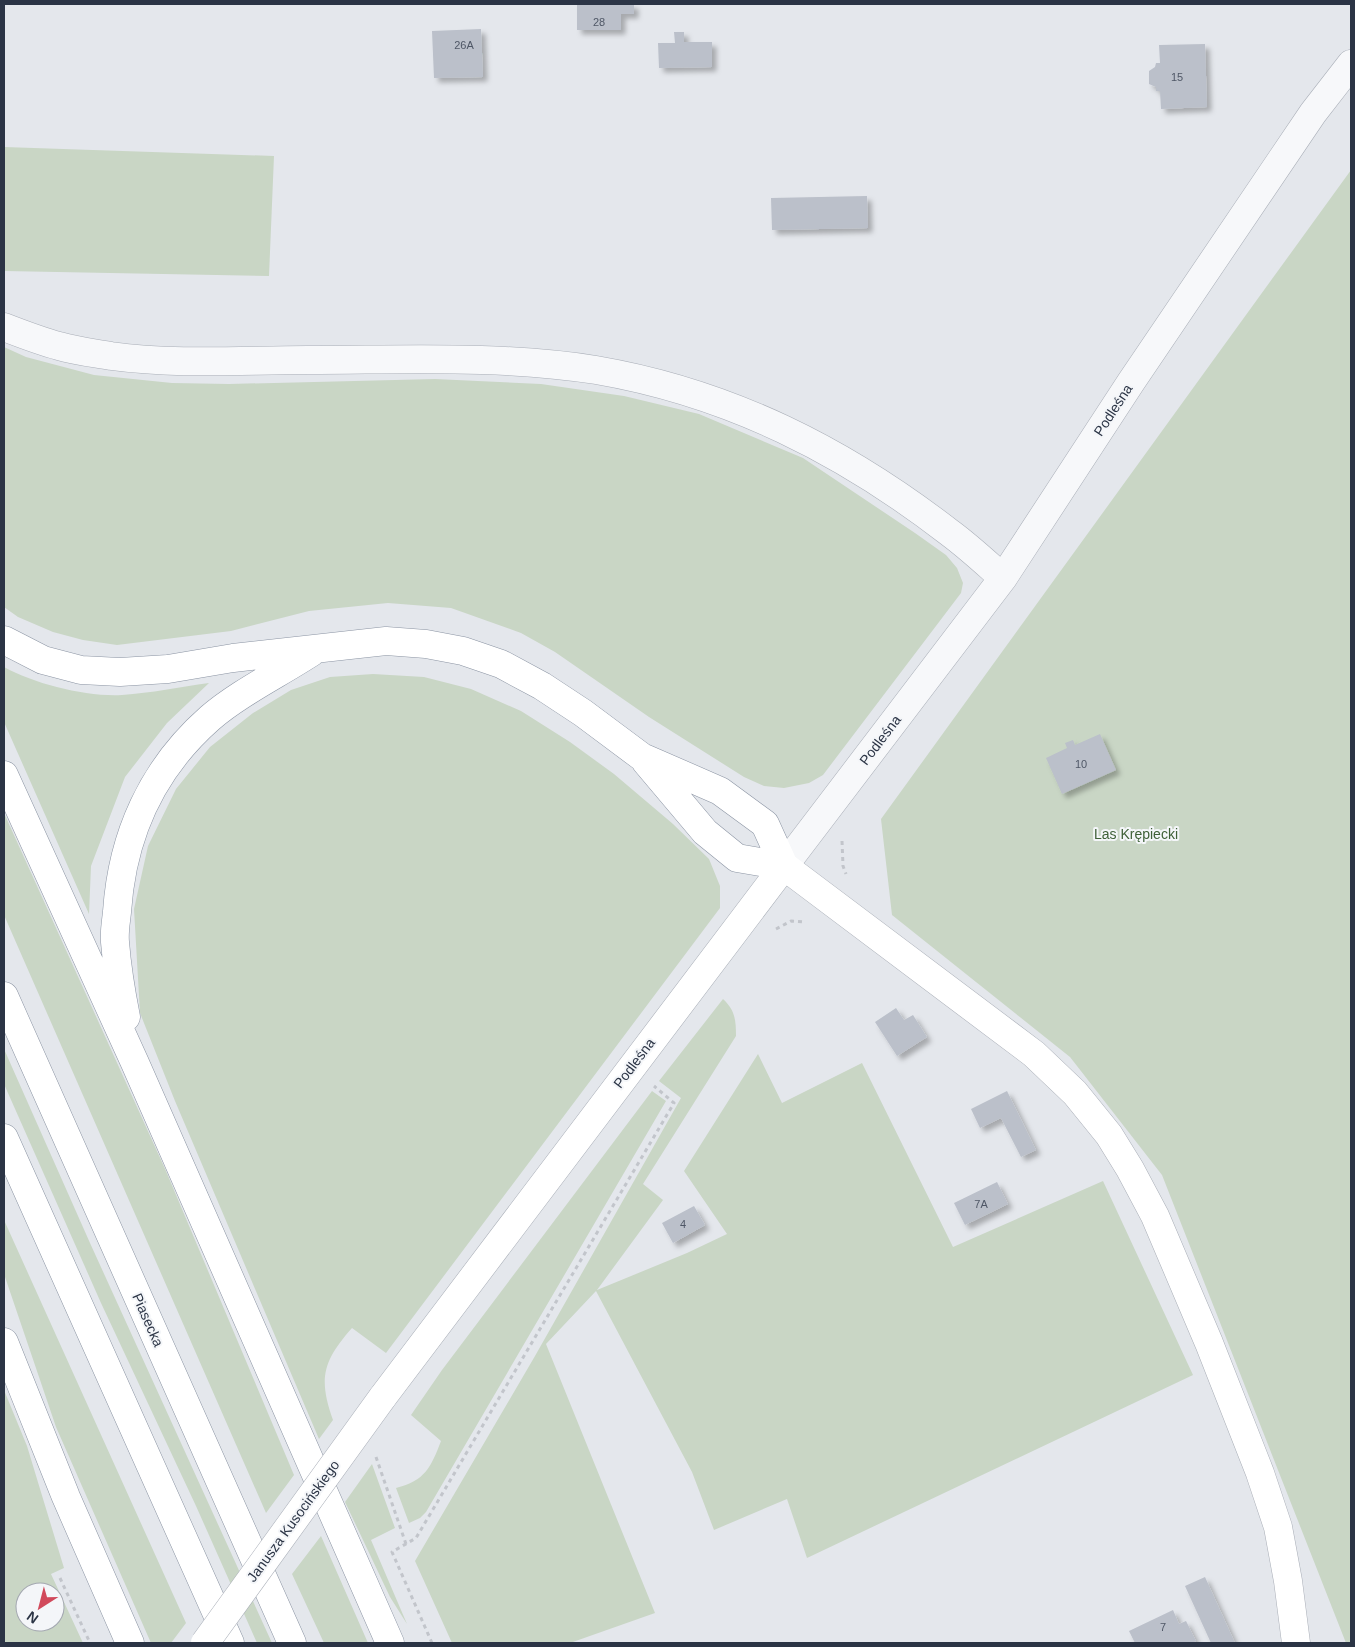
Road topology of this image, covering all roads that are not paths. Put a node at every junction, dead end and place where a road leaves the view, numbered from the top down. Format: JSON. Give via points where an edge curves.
{"nodes":[{"id":1,"x":1351,"y":64,"type":"edge"},
{"id":2,"x":4,"y":327,"type":"edge"},
{"id":3,"x":1003,"y":578,"type":"junction"},
{"id":4,"x":4,"y":640,"type":"edge"},
{"id":5,"x":316,"y":650,"type":"junction"},
{"id":6,"x":642,"y":757,"type":"junction"},
{"id":7,"x":4,"y":775,"type":"edge"},
{"id":8,"x":784,"y":866,"type":"junction"},
{"id":9,"x":4,"y":996,"type":"edge"},
{"id":10,"x":135,"y":1063,"type":"junction"},
{"id":11,"x":4,"y":1138,"type":"edge"},
{"id":12,"x":4,"y":1342,"type":"edge"},
{"id":13,"x":382,"y":1398,"type":"joint"},
{"id":14,"x":130,"y":1643,"type":"edge"},
{"id":15,"x":204,"y":1643,"type":"edge"},
{"id":16,"x":230,"y":1643,"type":"edge"},
{"id":17,"x":292,"y":1643,"type":"edge"},
{"id":18,"x":390,"y":1643,"type":"edge"},
{"id":19,"x":1296,"y":1643,"type":"edge"}],
"edges":[{"from":1,"to":3,"type":"street","name":"Podleśna","via":[[1313,113]]},
{"from":2,"to":3,"type":"street","via":[[61,347],[133,358],[201,362],[481,360],[596,370],[667,387],[746,412],[820,447],[951,534]]},
{"from":3,"to":8,"type":"street","name":"Podleśna"},
{"from":4,"to":5,"type":"main road","via":[[43,660],[81,670],[120,672]]},
{"from":5,"to":6,"type":"main road","via":[[386,641],[463,651],[501,664],[542,686]]},
{"from":5,"to":10,"type":"main road","via":[[240,696],[211,718],[183,744],[143,807],[129,840],[119,882],[115,940]]},
{"from":6,"to":8,"type":"main road","via":[[705,832],[737,858]]},
{"from":6,"to":8,"type":"main road","via":[[720,791],[765,824]]},
{"from":7,"to":10,"type":"main road"},
{"from":8,"to":13,"type":"main road","name":"Podleśna"},
{"from":8,"to":19,"type":"main road","via":[[1034,1054],[1075,1093],[1109,1135],[1155,1216],[1260,1473],[1278,1527]]},
{"from":9,"to":17,"type":"main road","name":"Piasecka"},
{"from":10,"to":18,"type":"main road"},
{"from":11,"to":16,"type":"main road"},
{"from":12,"to":14,"type":"main road","via":[[66,1497]]},
{"from":13,"to":15,"type":"main road","name":"Janusza Kusocińskiego","bridge":true}]}
